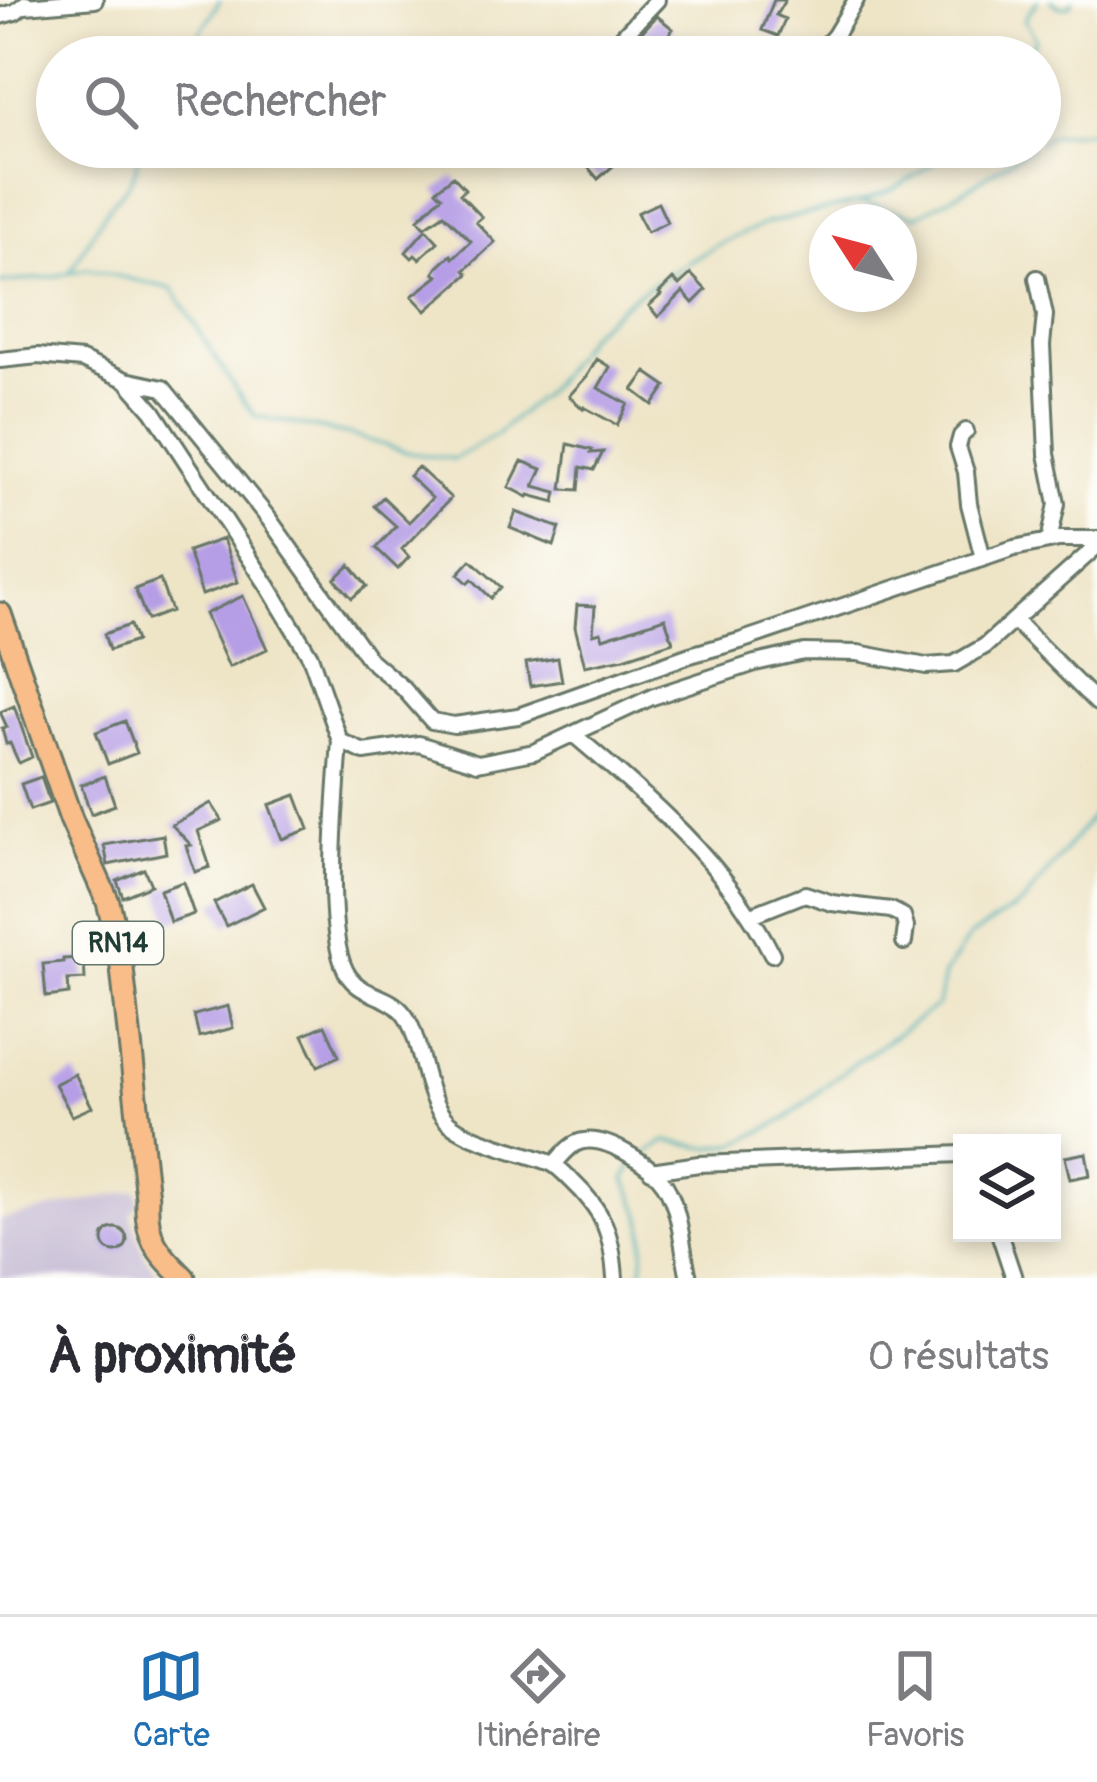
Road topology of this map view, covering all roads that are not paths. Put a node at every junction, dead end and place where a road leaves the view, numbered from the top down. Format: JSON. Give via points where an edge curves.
{"nodes":[{"id":1,"x":95,"y":0,"type":"edge"},
{"id":2,"x":657,"y":0,"type":"edge"},
{"id":3,"x":856,"y":0,"type":"edge"},
{"id":4,"x":26,"y":3,"type":"edge"},
{"id":5,"x":0,"y":16,"type":"edge"},
{"id":6,"x":623,"y":36,"type":"edge"},
{"id":7,"x":833,"y":36,"type":"edge"},
{"id":8,"x":1037,"y":278,"type":"dead end"},
{"id":9,"x":0,"y":359,"type":"edge"},
{"id":10,"x":126,"y":380,"type":"junction"},
{"id":11,"x":967,"y":431,"type":"dead end"},
{"id":12,"x":1049,"y":541,"type":"junction"},
{"id":13,"x":1097,"y":542,"type":"edge"},
{"id":14,"x":983,"y":558,"type":"junction"},
{"id":15,"x":0,"y":614,"type":"edge"},
{"id":16,"x":1015,"y":621,"type":"junction"},
{"id":17,"x":9,"y":639,"type":"junction"},
{"id":18,"x":0,"y":665,"type":"edge"},
{"id":19,"x":1097,"y":704,"type":"edge"},
{"id":20,"x":432,"y":721,"type":"junction"},
{"id":21,"x":573,"y":734,"type":"junction"},
{"id":22,"x":340,"y":741,"type":"junction"},
{"id":23,"x":419,"y":744,"type":"junction"},
{"id":24,"x":752,"y":915,"type":"junction"},
{"id":25,"x":904,"y":942,"type":"dead end"},
{"id":26,"x":772,"y":954,"type":"dead end"},
{"id":27,"x":953,"y":1154,"type":"edge"},
{"id":28,"x":554,"y":1164,"type":"junction"},
{"id":29,"x":651,"y":1171,"type":"junction"},
{"id":30,"x":1002,"y":1242,"type":"edge"},
{"id":31,"x":153,"y":1246,"type":"junction"},
{"id":32,"x":170,"y":1278,"type":"edge"},
{"id":33,"x":184,"y":1278,"type":"edge"},
{"id":34,"x":615,"y":1278,"type":"edge"},
{"id":35,"x":689,"y":1278,"type":"edge"},
{"id":36,"x":1014,"y":1278,"type":"edge"}],
"edges":[{"from":1,"to":4,"type":"street"},
{"from":2,"to":6,"type":"street"},
{"from":3,"to":7,"type":"street"},
{"from":4,"to":5,"type":"street"},
{"from":8,"to":12,"type":"street","via":[[1046,315],[1046,454],[1057,504]]},
{"from":9,"to":10,"type":"street","via":[[82,360]]},
{"from":10,"to":20,"type":"street","via":[[163,388],[369,659]]},
{"from":10,"to":22,"type":"street","via":[[310,656]]},
{"from":11,"to":14,"type":"street","via":[[958,447]]},
{"from":12,"to":13,"type":"street"},
{"from":12,"to":14,"type":"street"},
{"from":13,"to":16,"type":"street"},
{"from":14,"to":20,"type":"street","via":[[518,716]]},
{"from":15,"to":17,"type":"highway","number":"RN14"},
{"from":16,"to":19,"type":"street"},
{"from":16,"to":21,"type":"street","via":[[954,664],[804,652],[652,697]]},
{"from":17,"to":18,"type":"street"},
{"from":17,"to":31,"type":"highway","number":"RN14","via":[[120,950]]},
{"from":20,"to":23,"type":"street"},
{"from":21,"to":23,"type":"street","via":[[478,763]]},
{"from":21,"to":24,"type":"street","via":[[674,820]]},
{"from":22,"to":23,"type":"street","via":[[364,752]]},
{"from":22,"to":28,"type":"street","via":[[340,960],[364,991],[407,1018],[436,1109],[451,1125]]},
{"from":24,"to":25,"type":"street","via":[[806,894],[891,910],[903,916]]},
{"from":24,"to":26,"type":"street"},
{"from":27,"to":29,"type":"street"},
{"from":28,"to":29,"type":"street","via":[[584,1140],[620,1149]]},
{"from":28,"to":34,"type":"street","via":[[604,1220]]},
{"from":29,"to":35,"type":"street","via":[[671,1200]]},
{"from":30,"to":36,"type":"street"},
{"from":31,"to":32,"type":"street"},
{"from":31,"to":33,"type":"highway"}]}
